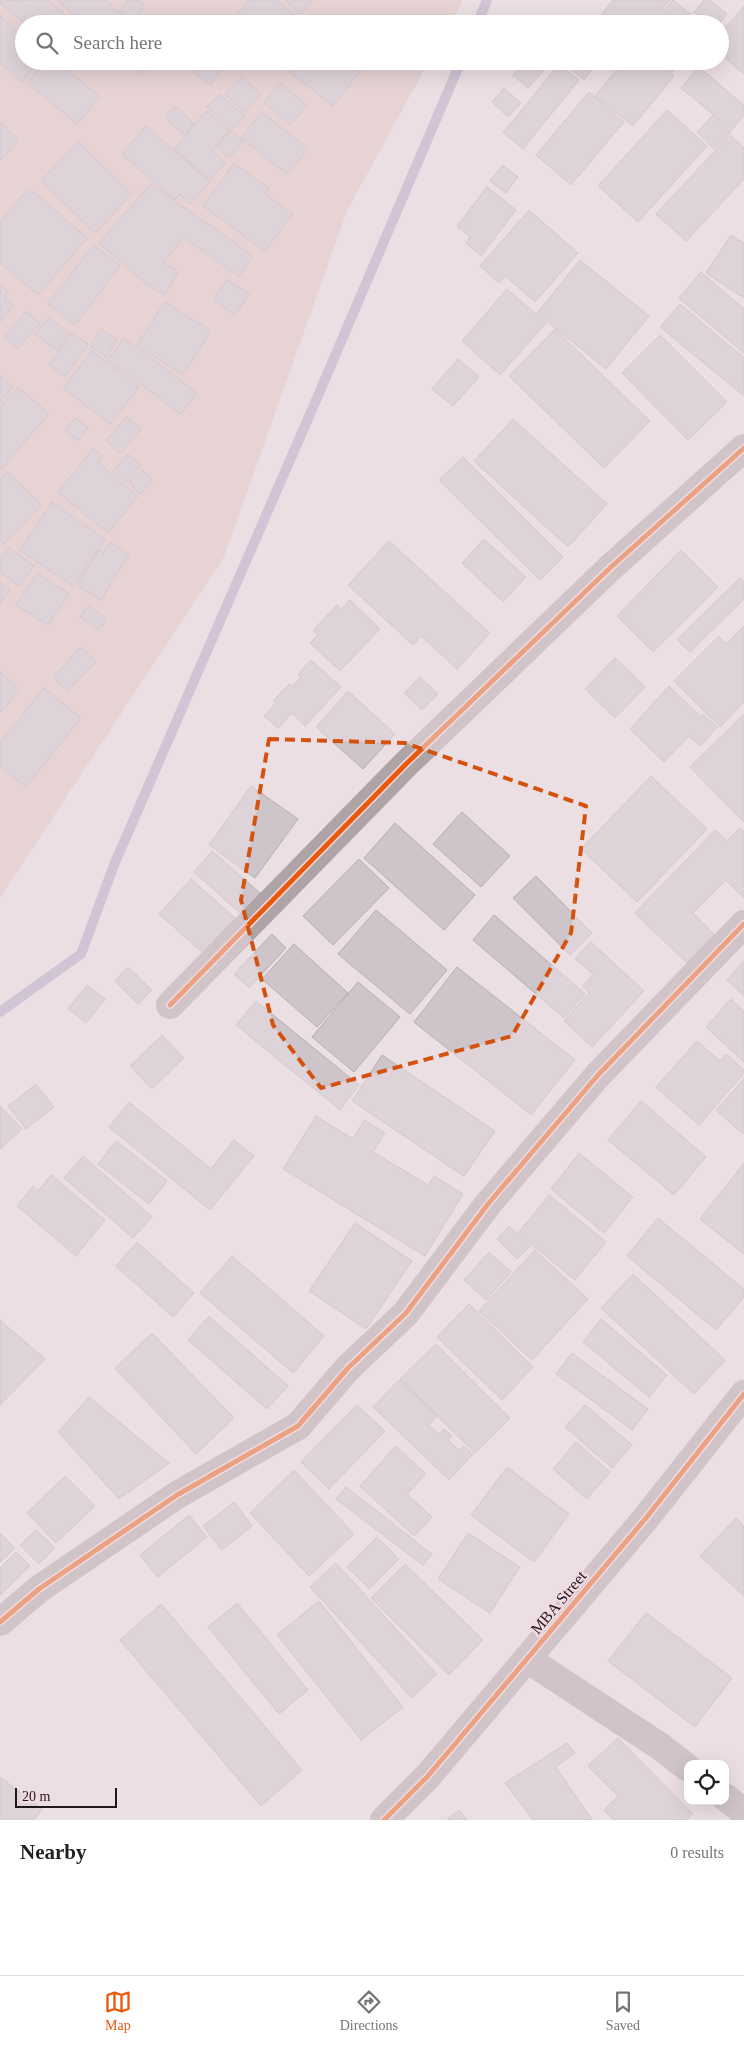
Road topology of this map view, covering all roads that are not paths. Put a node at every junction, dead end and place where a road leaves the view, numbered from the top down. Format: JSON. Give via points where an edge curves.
{"nodes":[{"id":1,"x":744,"y":448,"type":"edge"},
{"id":2,"x":744,"y":924,"type":"edge"},
{"id":3,"x":170,"y":1005,"type":"dead end"},
{"id":4,"x":742,"y":1402,"type":"edge"},
{"id":5,"x":0,"y":1622,"type":"edge"},
{"id":6,"x":527,"y":1659,"type":"junction"},
{"id":7,"x":684,"y":1765,"type":"edge"},
{"id":8,"x":729,"y":1800,"type":"edge"},
{"id":9,"x":744,"y":1812,"type":"edge"},
{"id":10,"x":384,"y":1820,"type":"edge"}],
"edges":[{"from":1,"to":3,"type":"street","via":[[610,568],[406,764]]},
{"from":2,"to":5,"type":"street","via":[[598,1075],[488,1204],[406,1313],[348,1368],[298,1426],[177,1495],[38,1589]]},
{"from":4,"to":6,"type":"street","name":"MBA Street"},
{"from":6,"to":7,"type":"street","via":[[661,1746]]},
{"from":6,"to":10,"type":"street","name":"MBA Street","via":[[428,1776]]},
{"from":8,"to":9,"type":"street"}]}
